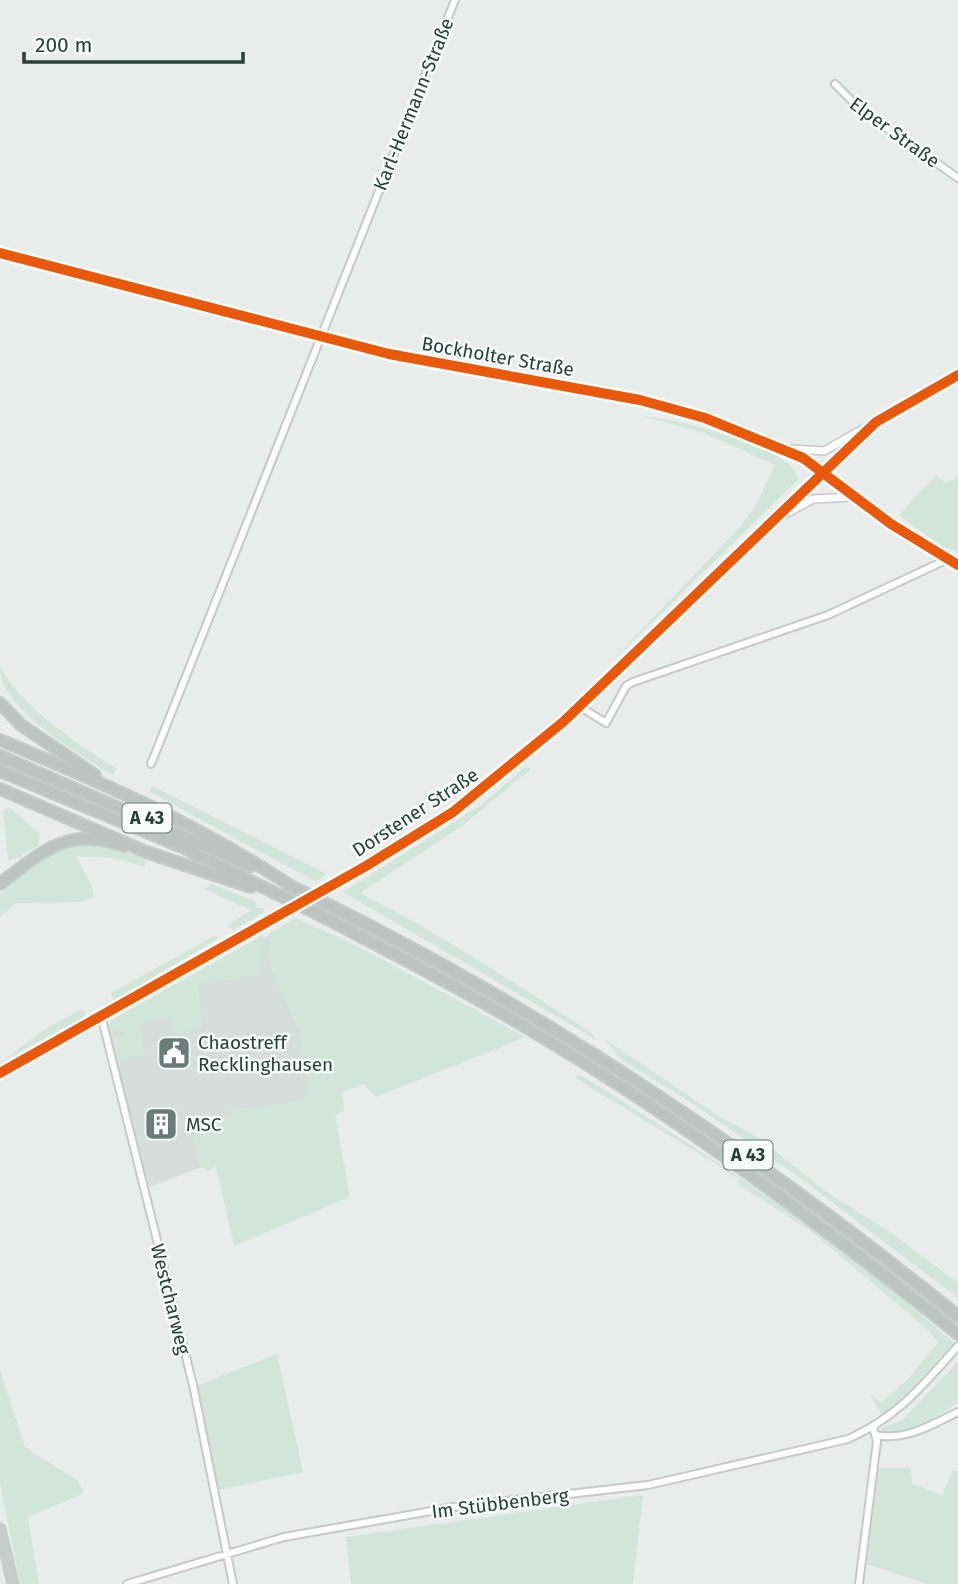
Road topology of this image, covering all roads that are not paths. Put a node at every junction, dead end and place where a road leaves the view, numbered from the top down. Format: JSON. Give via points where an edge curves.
{"nodes":[{"id":1,"x":455,"y":0,"type":"edge"},
{"id":2,"x":835,"y":84,"type":"dead end"},
{"id":3,"x":958,"y":178,"type":"edge"},
{"id":4,"x":0,"y":253,"type":"edge"},
{"id":5,"x":322,"y":337,"type":"junction"},
{"id":6,"x":958,"y":375,"type":"edge"},
{"id":7,"x":876,"y":422,"type":"junction"},
{"id":8,"x":784,"y":448,"type":"junction"},
{"id":9,"x":822,"y":472,"type":"junction"},
{"id":10,"x":855,"y":497,"type":"junction"},
{"id":11,"x":769,"y":522,"type":"junction"},
{"id":12,"x":946,"y":560,"type":"junction"},
{"id":13,"x":958,"y":565,"type":"edge"},
{"id":14,"x":0,"y":703,"type":"edge"},
{"id":15,"x":579,"y":706,"type":"junction"},
{"id":16,"x":0,"y":740,"type":"edge"},
{"id":17,"x":0,"y":756,"type":"edge"},
{"id":18,"x":151,"y":764,"type":"dead end"},
{"id":19,"x":0,"y":771,"type":"edge"},
{"id":20,"x":115,"y":788,"type":"junction"},
{"id":21,"x":0,"y":789,"type":"edge"},
{"id":22,"x":146,"y":852,"type":"junction"},
{"id":23,"x":0,"y":884,"type":"edge"},
{"id":24,"x":291,"y":886,"type":"junction"},
{"id":25,"x":281,"y":896,"type":"junction"},
{"id":26,"x":101,"y":1016,"type":"junction"},
{"id":27,"x":0,"y":1073,"type":"edge"},
{"id":28,"x":958,"y":1316,"type":"edge"},
{"id":29,"x":958,"y":1334,"type":"edge"},
{"id":30,"x":958,"y":1346,"type":"edge"},
{"id":31,"x":958,"y":1412,"type":"edge"},
{"id":32,"x":874,"y":1432,"type":"junction"},
{"id":33,"x":0,"y":1529,"type":"edge"},
{"id":34,"x":229,"y":1552,"type":"junction"},
{"id":35,"x":12,"y":1584,"type":"edge"},
{"id":36,"x":127,"y":1584,"type":"edge"},
{"id":37,"x":233,"y":1584,"type":"edge"},
{"id":38,"x":859,"y":1584,"type":"edge"}],
"edges":[{"from":1,"to":5,"type":"street","name":"Karl-Hermann-Straße"},
{"from":2,"to":3,"type":"street","name":"Elper Straße","via":[[860,110]]},
{"from":4,"to":5,"type":"street","name":"Bockholter Straße"},
{"from":5,"to":8,"type":"street","name":"Bockholter Straße","via":[[640,400]]},
{"from":5,"to":18,"type":"street","name":"Karl-Hermann-Straße"},
{"from":6,"to":7,"type":"main road","name":"Dorstener Straße"},
{"from":7,"to":8,"type":"street","via":[[824,451]]},
{"from":7,"to":9,"type":"main road","name":"Dorstener Straße"},
{"from":8,"to":9,"type":"street","name":"Bockholter Straße"},
{"from":9,"to":10,"type":"street","name":"Bockholter Straße"},
{"from":9,"to":11,"type":"main road","name":"Dorstener Straße"},
{"from":10,"to":11,"type":"street","via":[[813,499]]},
{"from":10,"to":12,"type":"street","name":"Bockholter Straße"},
{"from":11,"to":15,"type":"main road","name":"Dorstener Straße"},
{"from":12,"to":13,"type":"street","name":"Bockholter Straße"},
{"from":12,"to":15,"type":"street","via":[[828,615],[633,681],[606,723]]},
{"from":14,"to":20,"type":"highway","via":[[52,748]]},
{"from":15,"to":26,"type":"main road","name":"Dorstener Straße","via":[[453,812]]},
{"from":16,"to":20,"type":"highway"},
{"from":17,"to":24,"type":"highway","number":"A 43"},
{"from":19,"to":25,"type":"highway","number":"A 43","via":[[182,847]]},
{"from":20,"to":24,"type":"highway","via":[[220,840]]},
{"from":21,"to":22,"type":"highway"},
{"from":22,"to":23,"type":"highway","via":[[75,838],[52,846]]},
{"from":22,"to":25,"type":"highway"},
{"from":24,"to":28,"type":"highway","number":"A 43","bridge":true,"via":[[407,944],[646,1087],[806,1197]]},
{"from":25,"to":29,"type":"highway","number":"A 43","bridge":true,"via":[[422,968],[631,1093],[799,1208]]},
{"from":26,"to":27,"type":"main road","name":"Dorstener Straße"},
{"from":26,"to":34,"type":"street","name":"Westcharweg","via":[[193,1385]]},
{"from":30,"to":32,"type":"street","name":"Im Stübbenberg"},
{"from":31,"to":32,"type":"street","name":"Im Stübbenberg","via":[[897,1437]]},
{"from":32,"to":34,"type":"street","name":"Im Stübbenberg","via":[[648,1485],[454,1507],[285,1537]]},
{"from":32,"to":38,"type":"street"},
{"from":33,"to":35,"type":"highway"},
{"from":34,"to":36,"type":"street","name":"Im Stübbenberg"},
{"from":34,"to":37,"type":"street","name":"Westcharweg"}]}
